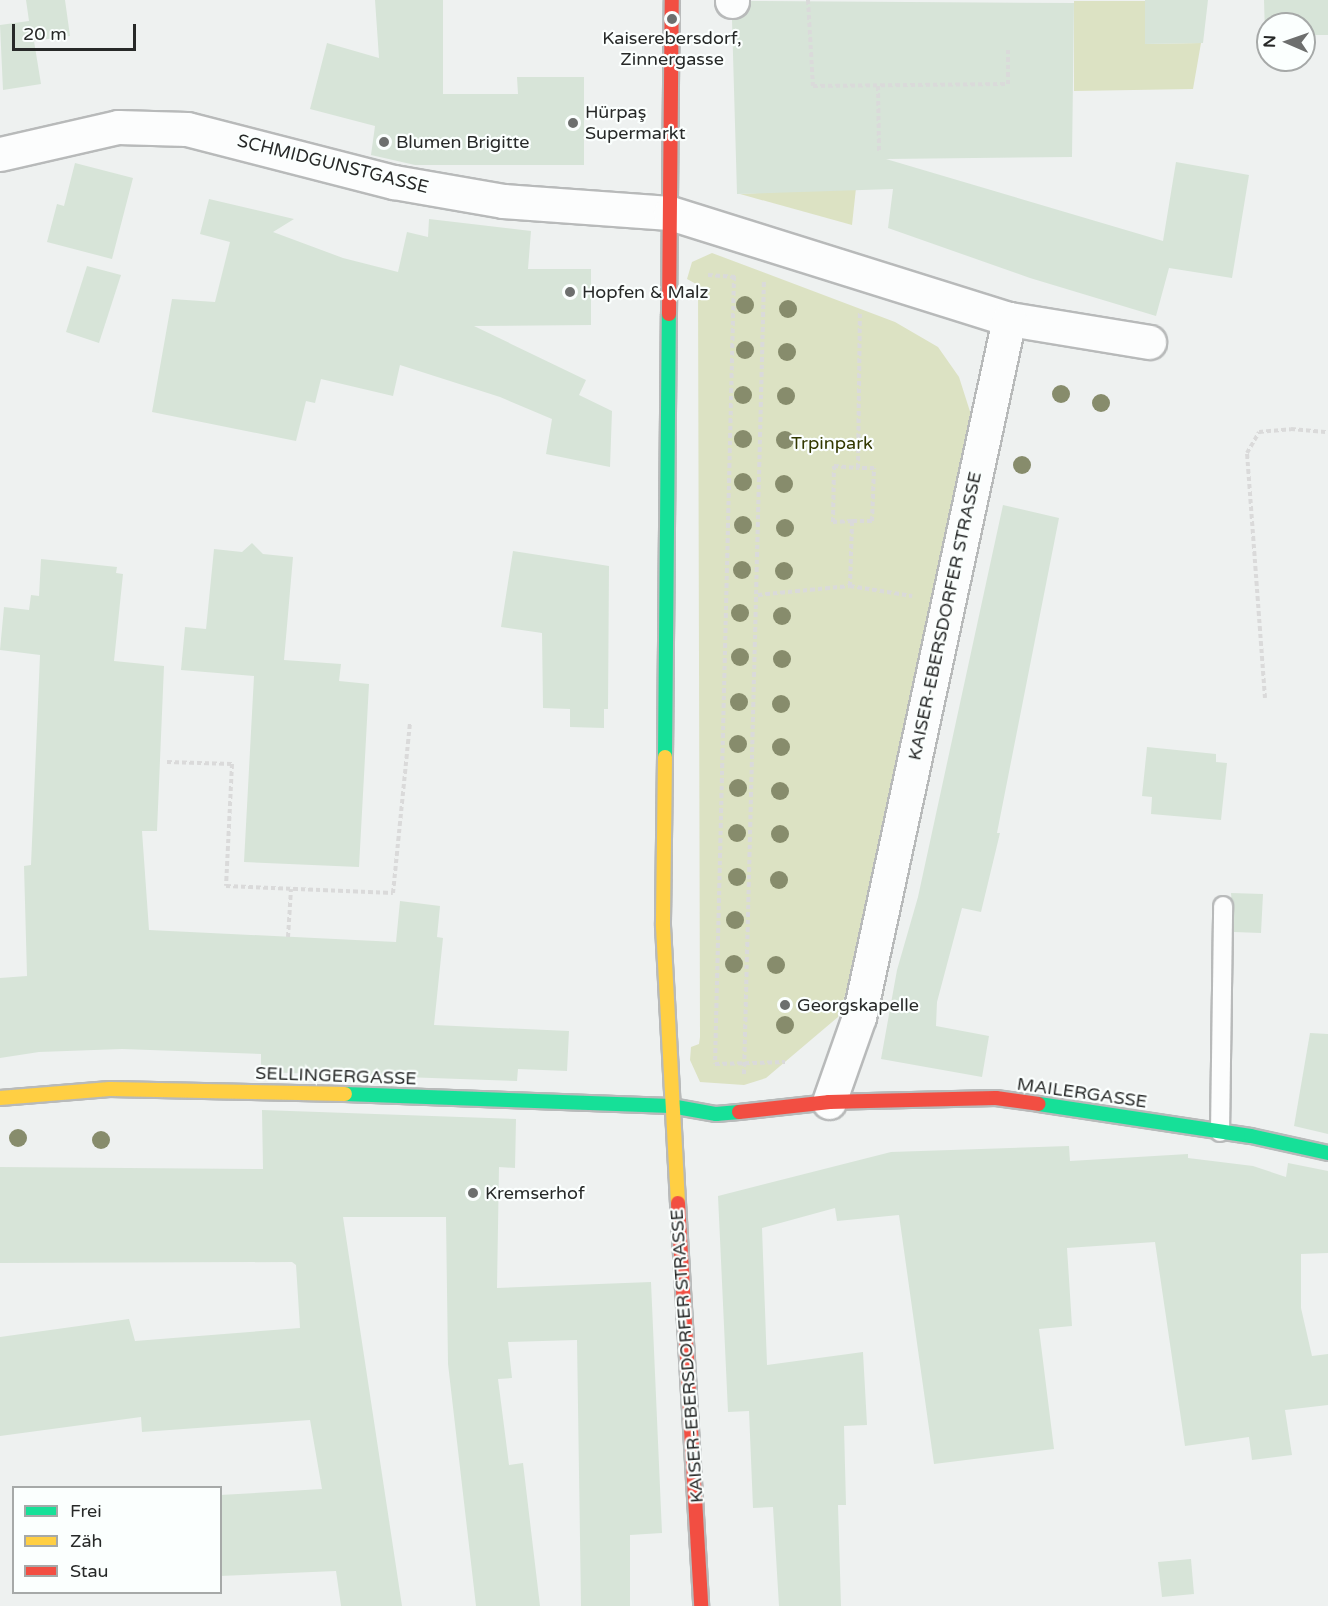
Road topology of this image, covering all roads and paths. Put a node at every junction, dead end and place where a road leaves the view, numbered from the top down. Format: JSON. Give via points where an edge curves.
{"nodes":[{"id":1,"x":672,"y":0,"type":"edge"},
{"id":2,"x":808,"y":0,"type":"edge"},
{"id":3,"x":1008,"y":50,"type":"dead end"},
{"id":4,"x":878,"y":86,"type":"junction"},
{"id":5,"x":879,"y":151,"type":"dead end"},
{"id":6,"x":0,"y":153,"type":"edge"},
{"id":7,"x":669,"y":213,"type":"junction"},
{"id":8,"x":764,"y":243,"type":"junction"},
{"id":9,"x":860,"y":272,"type":"junction"},
{"id":10,"x":700,"y":274,"type":"dead end"},
{"id":11,"x":1009,"y":319,"type":"junction"},
{"id":12,"x":1149,"y":342,"type":"dead end"},
{"id":13,"x":1328,"y":432,"type":"edge"},
{"id":14,"x":858,"y":468,"type":"junction"},
{"id":15,"x":852,"y":521,"type":"junction"},
{"id":16,"x":850,"y":586,"type":"junction"},
{"id":17,"x":758,"y":595,"type":"junction"},
{"id":18,"x":948,"y":603,"type":"junction"},
{"id":19,"x":1264,"y":698,"type":"dead end"},
{"id":20,"x":410,"y":723,"type":"dead end"},
{"id":21,"x":168,"y":762,"type":"dead end"},
{"id":22,"x":291,"y":889,"type":"junction"},
{"id":23,"x":1222,"y":906,"type":"dead end"},
{"id":24,"x":288,"y":937,"type":"dead end"},
{"id":25,"x":745,"y":1062,"type":"junction"},
{"id":26,"x":785,"y":1062,"type":"dead end"},
{"id":27,"x":0,"y":1098,"type":"edge"},
{"id":28,"x":829,"y":1102,"type":"junction"},
{"id":29,"x":671,"y":1106,"type":"junction"},
{"id":30,"x":744,"y":1111,"type":"junction"},
{"id":31,"x":1220,"y":1132,"type":"junction"},
{"id":32,"x":1328,"y":1153,"type":"edge"},
{"id":33,"x":701,"y":1606,"type":"edge"}],
"edges":[{"from":1,"to":7,"type":"main road","name":"KAISER-EBERSDORFER STRASSE"},
{"from":2,"to":4,"type":"path","via":[[813,86]]},
{"from":3,"to":4,"type":"path","via":[[1008,84]]},
{"from":4,"to":5,"type":"path"},
{"from":6,"to":7,"type":"street","name":"SCHMIDGUNSTGASSE","via":[[118,127],[188,129],[394,182],[503,201]]},
{"from":7,"to":8,"type":"street"},
{"from":7,"to":29,"type":"main road","name":"KAISER-EBERSDORFER STRASSE","via":[[663,926]]},
{"from":8,"to":9,"type":"street"},
{"from":8,"to":17,"type":"path"},
{"from":9,"to":11,"type":"street"},
{"from":9,"to":14,"type":"path"},
{"from":10,"to":25,"type":"path","via":[[734,276],[715,1064]]},
{"from":11,"to":12,"type":"street"},
{"from":11,"to":18,"type":"street","name":"KAISER-EBERSDORFER STRASSE"},
{"from":13,"to":19,"type":"path","via":[[1259,432],[1247,453]]},
{"from":14,"to":15,"type":"path","via":[[874,468],[872,521]]},
{"from":14,"to":15,"type":"path","via":[[834,466],[833,522]]},
{"from":15,"to":16,"type":"path"},
{"from":16,"to":17,"type":"path"},
{"from":16,"to":18,"type":"path"},
{"from":17,"to":25,"type":"path"},
{"from":18,"to":28,"type":"street","name":"KAISER-EBERSDORFER STRASSE","via":[[859,1017]]},
{"from":20,"to":22,"type":"path","via":[[393,893]]},
{"from":21,"to":22,"type":"path","via":[[232,764],[226,886]]},
{"from":22,"to":24,"type":"path"},
{"from":23,"to":31,"type":"lane"},
{"from":25,"to":26,"type":"path"},
{"from":25,"to":30,"type":"path"},
{"from":27,"to":29,"type":"main road","name":"SELLINGERGASSE","via":[[110,1089],[271,1090]]},
{"from":28,"to":30,"type":"main road"},
{"from":28,"to":31,"type":"main road","name":"MAILERGASSE","via":[[996,1098]]},
{"from":29,"to":30,"type":"main road","via":[[716,1114]]},
{"from":29,"to":33,"type":"main road","name":"KAISER-EBERSDORFER STRASSE"},
{"from":31,"to":32,"type":"main road","name":"MAILERGASSE"}]}
